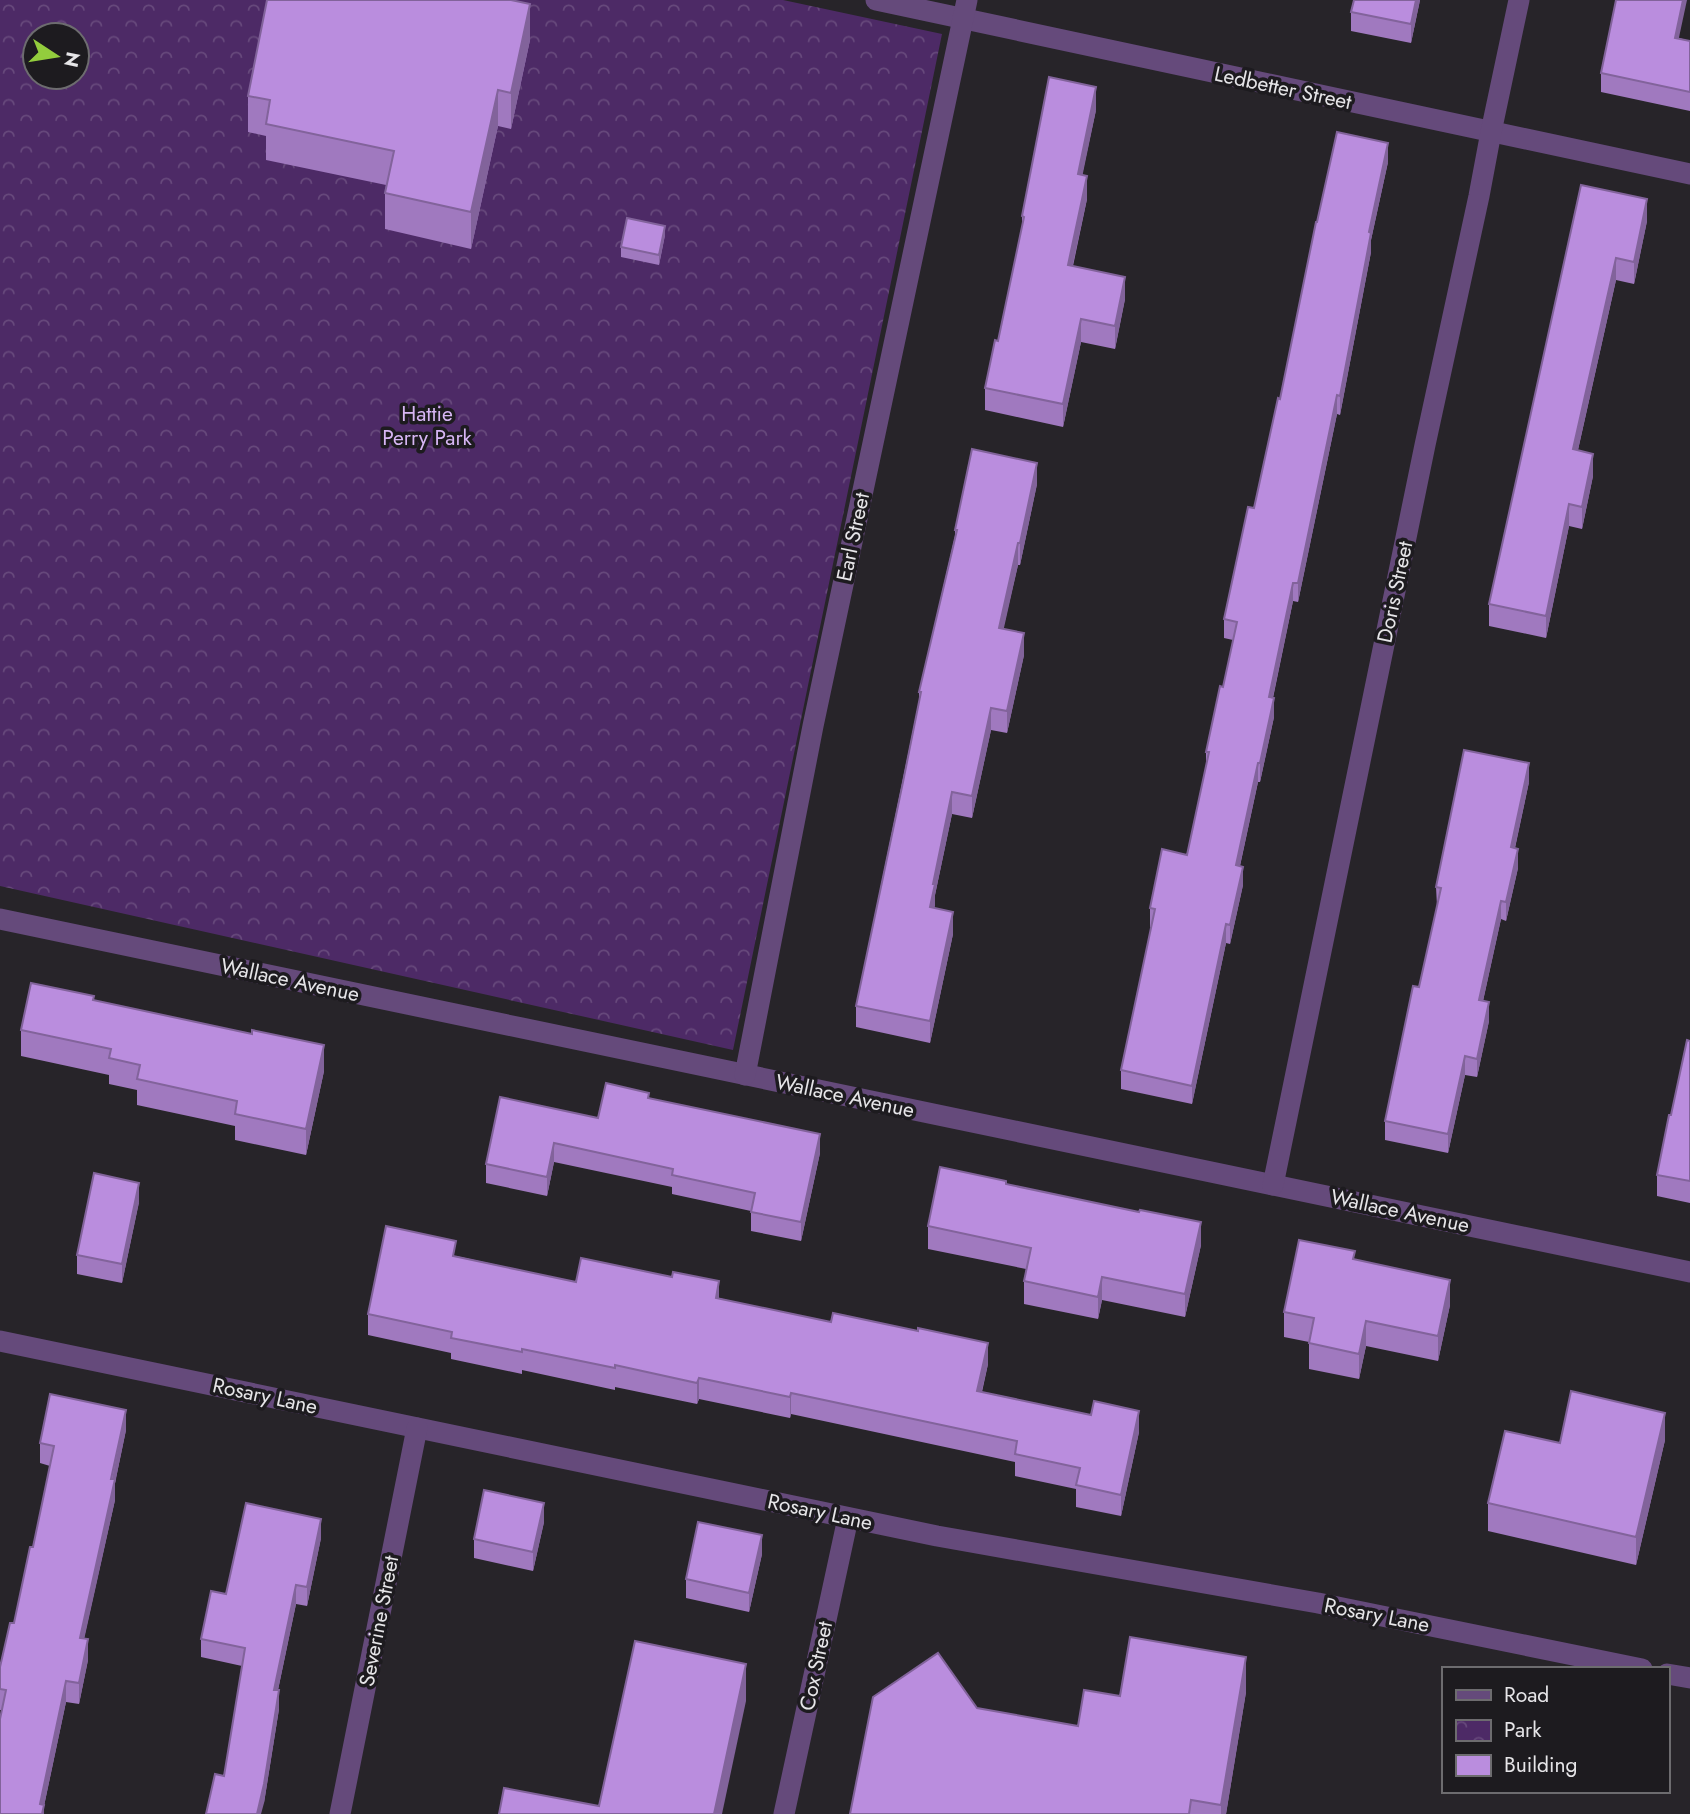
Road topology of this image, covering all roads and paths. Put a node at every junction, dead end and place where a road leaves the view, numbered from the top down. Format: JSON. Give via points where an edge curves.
{"nodes":[{"id":1,"x":876,"y":0,"type":"edge"},
{"id":2,"x":1520,"y":0,"type":"edge"},
{"id":3,"x":965,"y":9,"type":"edge"},
{"id":4,"x":1491,"y":132,"type":"junction"},
{"id":5,"x":1690,"y":174,"type":"edge"},
{"id":6,"x":0,"y":919,"type":"edge"},
{"id":7,"x":745,"y":1075,"type":"junction"},
{"id":8,"x":1273,"y":1185,"type":"junction"},
{"id":9,"x":1690,"y":1272,"type":"edge"},
{"id":10,"x":0,"y":1341,"type":"edge"},
{"id":11,"x":417,"y":1428,"type":"junction"},
{"id":12,"x":848,"y":1518,"type":"junction"},
{"id":13,"x":1632,"y":1667,"type":"edge"},
{"id":14,"x":1669,"y":1674,"type":"edge"},
{"id":15,"x":1690,"y":1678,"type":"edge"},
{"id":16,"x":340,"y":1814,"type":"edge"},
{"id":17,"x":784,"y":1814,"type":"edge"}],
"edges":[{"from":1,"to":3,"type":"street","name":"Ledbetter Street"},
{"from":2,"to":4,"type":"street","name":"Doris Street"},
{"from":3,"to":4,"type":"street","name":"Ledbetter Street"},
{"from":3,"to":7,"type":"street","name":"Earl Street","via":[[813,726]]},
{"from":4,"to":5,"type":"street","name":"Ledbetter Street"},
{"from":4,"to":8,"type":"street","name":"Doris Street"},
{"from":6,"to":7,"type":"street","name":"Wallace Avenue"},
{"from":7,"to":8,"type":"street","name":"Wallace Avenue"},
{"from":8,"to":9,"type":"street","name":"Wallace Avenue"},
{"from":10,"to":11,"type":"street","name":"Rosary Lane"},
{"from":11,"to":12,"type":"street","name":"Rosary Lane"},
{"from":11,"to":16,"type":"street","name":"Severine Street"},
{"from":12,"to":13,"type":"street","name":"Rosary Lane"},
{"from":12,"to":17,"type":"street","name":"Cox Street"},
{"from":14,"to":15,"type":"street"}]}
